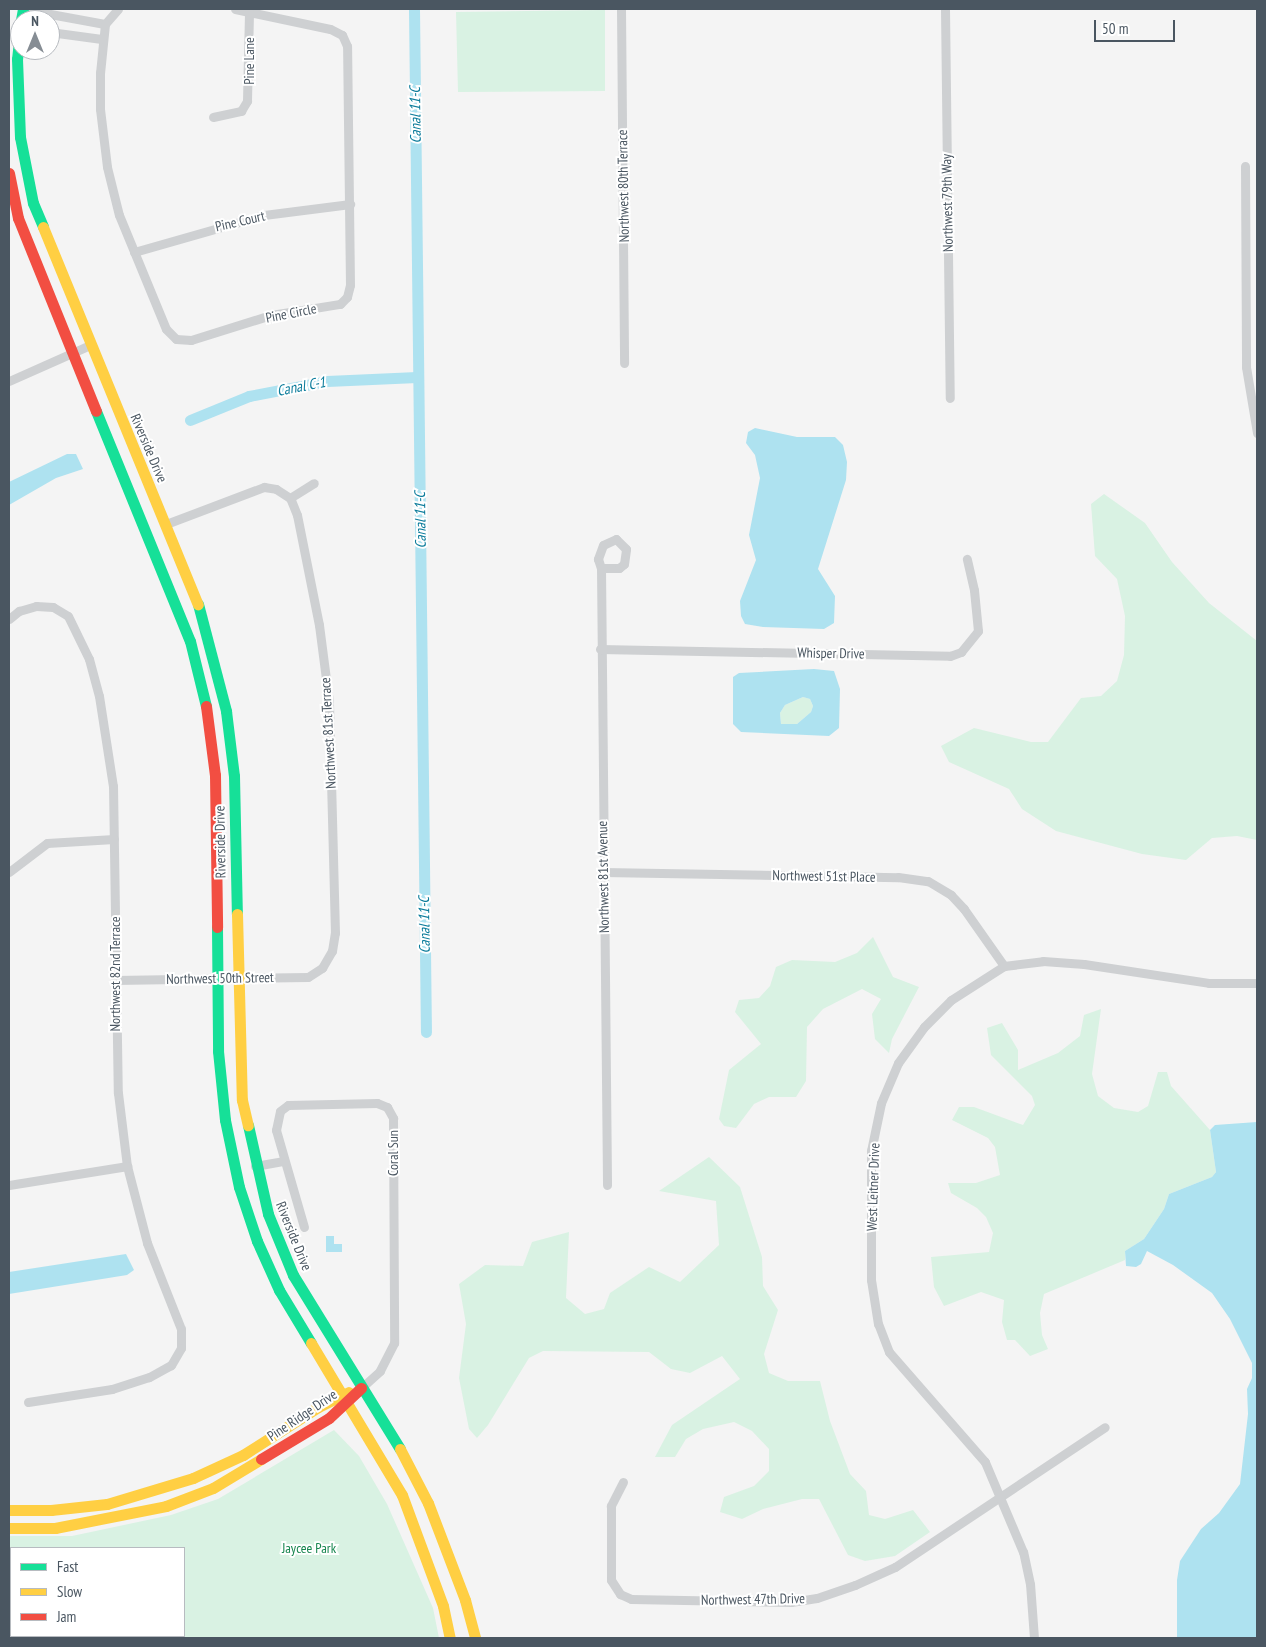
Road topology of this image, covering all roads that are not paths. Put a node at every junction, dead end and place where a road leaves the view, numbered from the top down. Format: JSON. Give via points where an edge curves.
{"nodes":[{"id":1,"x":22,"y":9,"type":"edge"},
{"id":2,"x":118,"y":9,"type":"edge"},
{"id":3,"x":235,"y":9,"type":"edge"},
{"id":4,"x":621,"y":9,"type":"edge"},
{"id":5,"x":945,"y":9,"type":"edge"},
{"id":6,"x":249,"y":12,"type":"junction"},
{"id":7,"x":105,"y":24,"type":"junction"},
{"id":8,"x":60,"y":33,"type":"edge"},
{"id":9,"x":102,"y":39,"type":"junction"},
{"id":10,"x":17,"y":60,"type":"edge"},
{"id":11,"x":213,"y":117,"type":"dead end"},
{"id":12,"x":1245,"y":166,"type":"dead end"},
{"id":13,"x":9,"y":173,"type":"edge"},
{"id":14,"x":350,"y":204,"type":"junction"},
{"id":15,"x":134,"y":252,"type":"junction"},
{"id":16,"x":90,"y":345,"type":"junction"},
{"id":17,"x":71,"y":353,"type":"junction"},
{"id":18,"x":624,"y":363,"type":"dead end"},
{"id":19,"x":9,"y":381,"type":"edge"},
{"id":20,"x":950,"y":398,"type":"dead end"},
{"id":21,"x":1257,"y":434,"type":"edge"},
{"id":22,"x":314,"y":483,"type":"dead end"},
{"id":23,"x":290,"y":498,"type":"junction"},
{"id":24,"x":166,"y":524,"type":"junction"},
{"id":25,"x":967,"y":559,"type":"dead end"},
{"id":26,"x":601,"y":568,"type":"dead end"},
{"id":27,"x":9,"y":619,"type":"edge"},
{"id":28,"x":600,"y":649,"type":"junction"},
{"id":29,"x":114,"y":839,"type":"junction"},
{"id":30,"x":9,"y":872,"type":"edge"},
{"id":31,"x":603,"y":872,"type":"junction"},
{"id":32,"x":1004,"y":966,"type":"junction"},
{"id":33,"x":322,"y":968,"type":"joint"},
{"id":34,"x":218,"y":979,"type":"junction"},
{"id":35,"x":237,"y":979,"type":"junction"},
{"id":36,"x":115,"y":980,"type":"junction"},
{"id":37,"x":1257,"y":983,"type":"edge"},
{"id":38,"x":283,"y":1161,"type":"junction"},
{"id":39,"x":127,"y":1166,"type":"junction"},
{"id":40,"x":255,"y":1166,"type":"junction"},
{"id":41,"x":9,"y":1185,"type":"edge"},
{"id":42,"x":607,"y":1185,"type":"dead end"},
{"id":43,"x":304,"y":1227,"type":"dead end"},
{"id":44,"x":361,"y":1388,"type":"junction"},
{"id":45,"x":344,"y":1399,"type":"junction"},
{"id":46,"x":28,"y":1402,"type":"dead end"},
{"id":47,"x":1105,"y":1427,"type":"dead end"},
{"id":48,"x":623,"y":1482,"type":"dead end"},
{"id":49,"x":1001,"y":1496,"type":"junction"},
{"id":50,"x":9,"y":1510,"type":"edge"},
{"id":51,"x":9,"y":1528,"type":"edge"},
{"id":52,"x":450,"y":1638,"type":"edge"},
{"id":53,"x":474,"y":1638,"type":"edge"},
{"id":54,"x":1034,"y":1638,"type":"edge"}],
"edges":[{"from":1,"to":7,"type":"street"},
{"from":2,"to":7,"type":"street","name":"Pine Circle"},
{"from":3,"to":6,"type":"street","name":"Pine Circle"},
{"from":4,"to":18,"type":"street","name":"Northwest 80th Terrace"},
{"from":5,"to":20,"type":"street","name":"Northwest 79th Way"},
{"from":6,"to":11,"type":"street","name":"Pine Lane","via":[[248,101],[241,110]]},
{"from":6,"to":14,"type":"street","name":"Pine Circle","via":[[330,29],[342,35],[347,46]]},
{"from":7,"to":9,"type":"street","name":"Pine Circle"},
{"from":8,"to":9,"type":"street"},
{"from":9,"to":15,"type":"street","name":"Pine Circle","via":[[100,109],[106,167],[119,215]]},
{"from":10,"to":16,"type":"street","name":"Riverside Drive","via":[[20,129],[33,203]]},
{"from":12,"to":21,"type":"street","via":[[1246,367]]},
{"from":13,"to":17,"type":"street","name":"Riverside Drive","via":[[18,218]]},
{"from":14,"to":15,"type":"street","name":"Pine Court","via":[[264,215]]},
{"from":14,"to":15,"type":"street","name":"Pine Circle","via":[[350,285],[347,297],[340,304],[271,315],[191,340],[176,339],[166,329]]},
{"from":16,"to":17,"type":"street"},
{"from":16,"to":24,"type":"street","name":"Riverside Drive"},
{"from":17,"to":19,"type":"street"},
{"from":17,"to":34,"type":"street","name":"Riverside Drive","via":[[190,641],[207,709],[215,775]]},
{"from":22,"to":23,"type":"street"},
{"from":23,"to":24,"type":"street","via":[[276,489],[264,487]]},
{"from":23,"to":33,"type":"street","name":"Northwest 81st Terrace","via":[[297,515],[320,625],[329,702],[335,933],[332,951]]},
{"from":24,"to":35,"type":"street","name":"Riverside Drive","via":[[203,617],[226,711],[234,776]]},
{"from":25,"to":28,"type":"street","name":"Whisper Drive","via":[[978,631],[961,652],[950,656]]},
{"from":26,"to":28,"type":"street","name":"Northwest 81st Avenue"},
{"from":27,"to":29,"type":"street","name":"Northwest 82nd Terrace","via":[[19,611],[36,606],[53,607],[68,616],[75,628],[100,696],[108,741]]},
{"from":28,"to":31,"type":"street","name":"Northwest 81st Avenue"},
{"from":29,"to":30,"type":"street","via":[[47,843]]},
{"from":29,"to":36,"type":"street","name":"Northwest 82nd Terrace"},
{"from":31,"to":32,"type":"street","name":"Northwest 51st Place","via":[[898,877],[928,881],[951,895],[975,921]]},
{"from":31,"to":42,"type":"street","name":"Northwest 81st Avenue"},
{"from":32,"to":37,"type":"street","name":"West Leitner Drive","via":[[1043,961],[1209,983]]},
{"from":32,"to":49,"type":"street","name":"West Leitner Drive","via":[[951,1000],[924,1027],[898,1063],[881,1103],[871,1151],[871,1280],[878,1324],[889,1352],[985,1462]]},
{"from":33,"to":35,"type":"street","name":"Northwest 50th Street","via":[[308,977]]},
{"from":34,"to":35,"type":"street","name":"Northwest 50th Street"},
{"from":34,"to":36,"type":"street","name":"Northwest 50th Street"},
{"from":34,"to":45,"type":"street","name":"Riverside Drive","via":[[221,1094],[239,1187],[272,1276]]},
{"from":35,"to":40,"type":"street","name":"Riverside Drive","via":[[242,1100]]},
{"from":36,"to":39,"type":"street","name":"Northwest 82nd Terrace","via":[[118,1093]]},
{"from":38,"to":40,"type":"street"},
{"from":38,"to":43,"type":"street","name":"Coral Sun"},
{"from":38,"to":44,"type":"street","name":"Coral Sun","via":[[277,1119],[280,1110],[288,1105],[378,1103],[387,1108],[393,1118],[394,1343],[380,1372]]},
{"from":39,"to":41,"type":"street"},
{"from":39,"to":46,"type":"street","name":"Northwest 82nd Terrace","via":[[147,1244],[181,1329],[181,1348],[172,1365],[149,1377],[112,1389]]},
{"from":40,"to":44,"type":"street","name":"Riverside Drive","via":[[268,1214],[293,1275]]},
{"from":44,"to":45,"type":"street","name":"Pine Ridge Drive"},
{"from":44,"to":53,"type":"street","name":"Riverside Drive","via":[[406,1459],[438,1525],[466,1600]]},
{"from":45,"to":50,"type":"street","name":"Pine Ridge Drive","via":[[193,1478],[106,1504],[51,1510]]},
{"from":45,"to":51,"type":"street","name":"Pine Ridge Drive","via":[[329,1418],[213,1488],[166,1506],[55,1528]]},
{"from":45,"to":52,"type":"street","name":"Riverside Drive","via":[[402,1495],[443,1606]]},
{"from":47,"to":49,"type":"street","name":"Northwest 47th Drive"},
{"from":48,"to":49,"type":"street","name":"Northwest 47th Drive","via":[[611,1506],[611,1580],[620,1594],[631,1599],[791,1602],[817,1598],[895,1568]]},
{"from":49,"to":54,"type":"street","name":"West Leitner Drive","via":[[1023,1552],[1030,1584]]}]}
